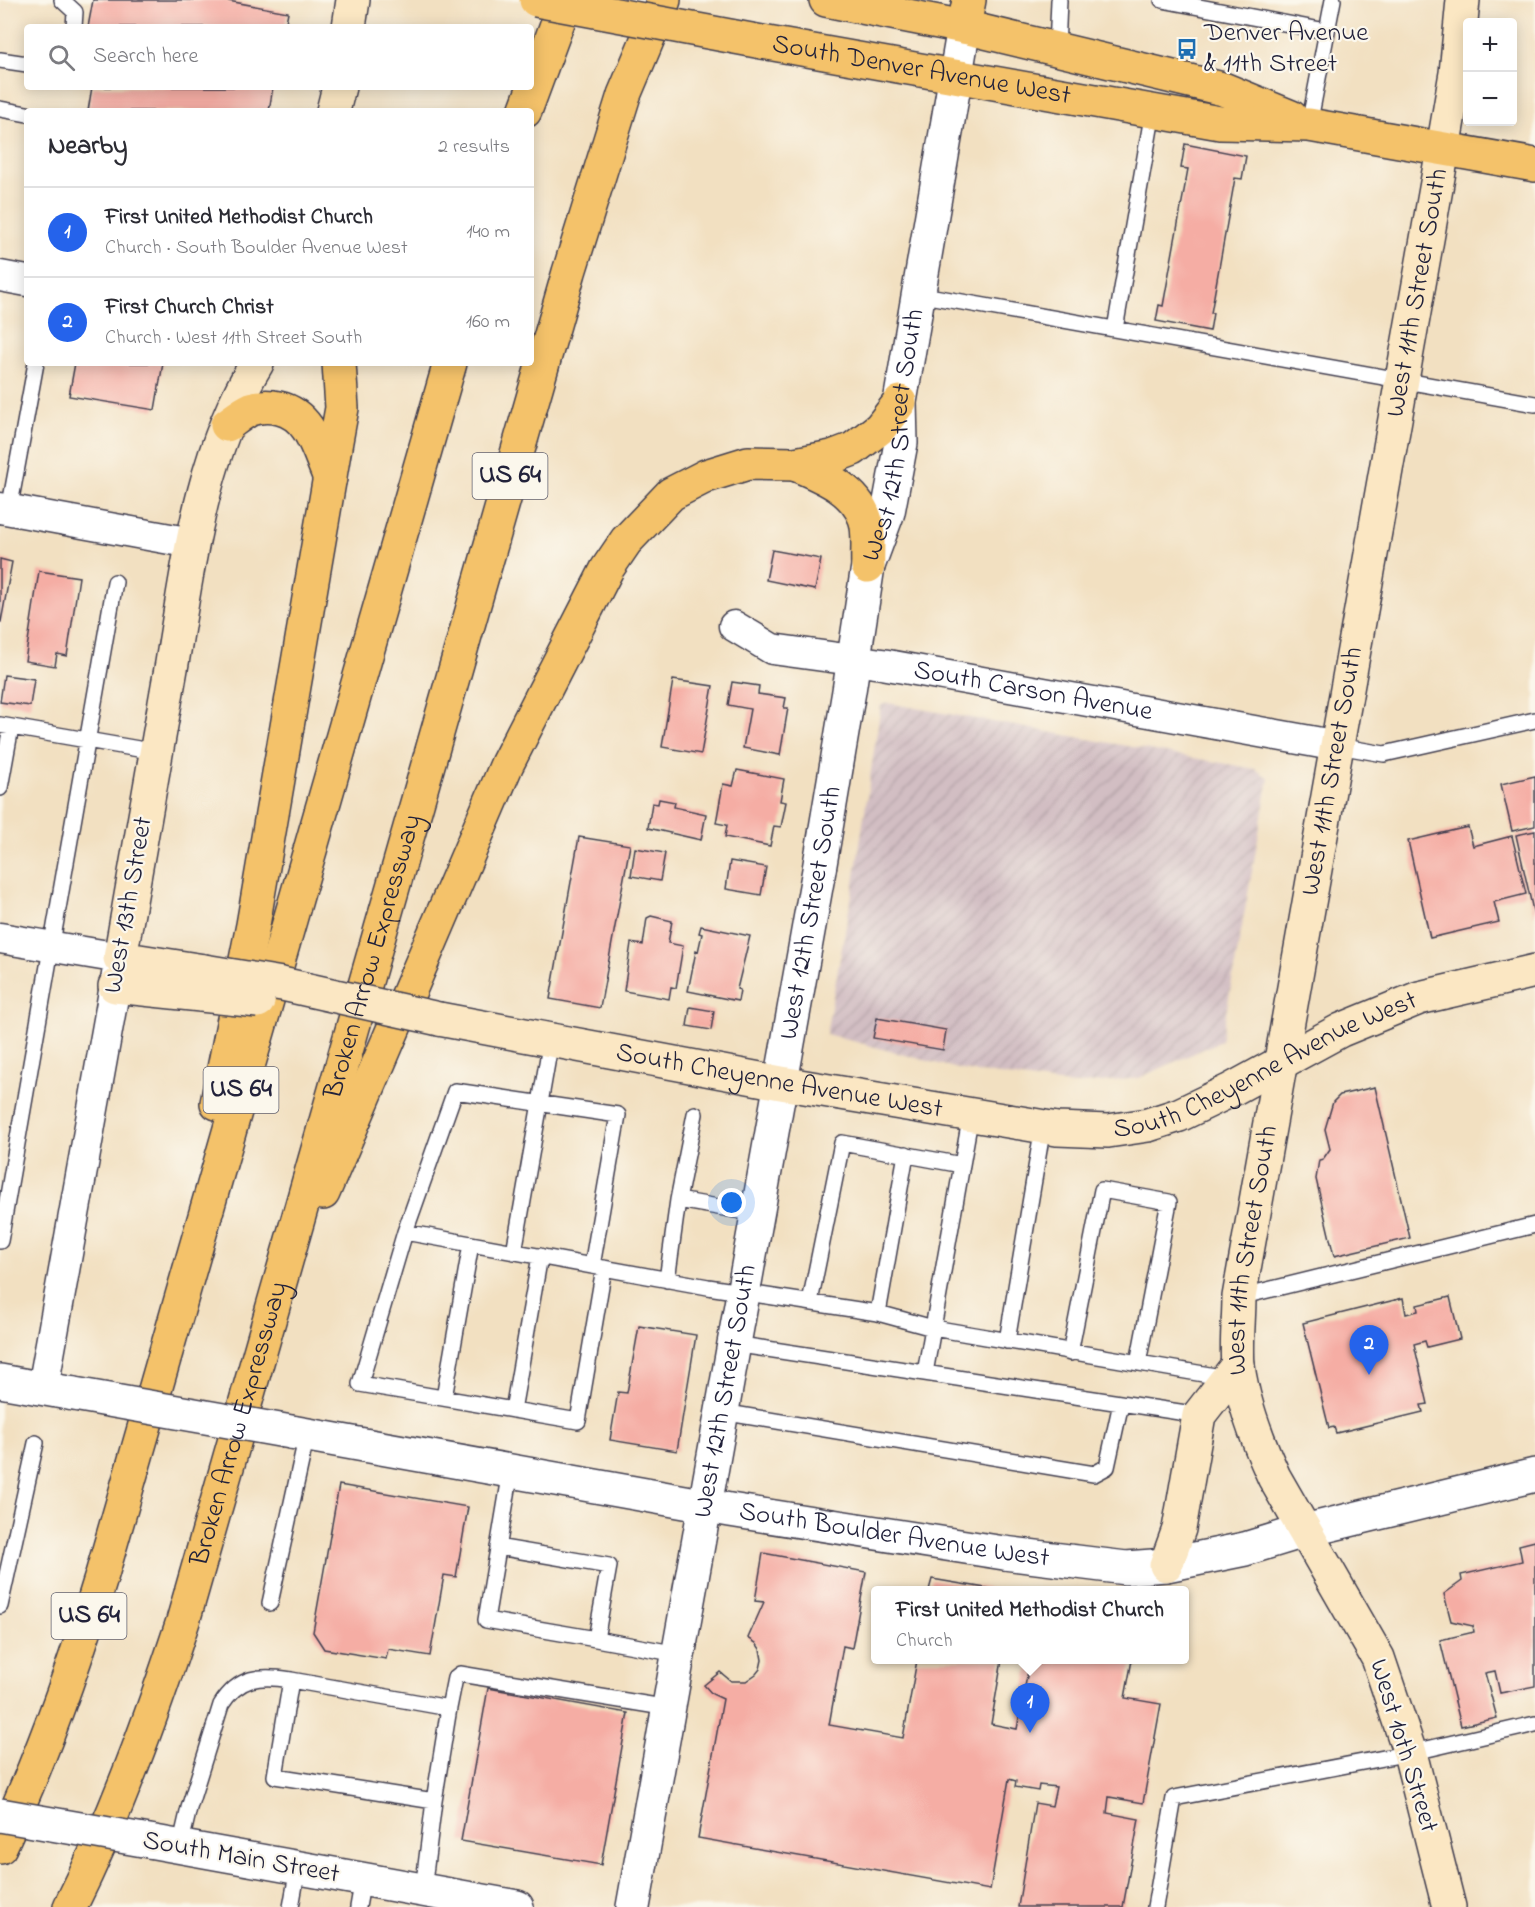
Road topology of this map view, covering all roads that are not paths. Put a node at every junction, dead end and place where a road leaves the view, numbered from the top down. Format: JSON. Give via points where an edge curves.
{"nodes":[{"id":1,"x":62,"y":0,"type":"edge"},
{"id":2,"x":353,"y":0,"type":"edge"},
{"id":3,"x":536,"y":0,"type":"edge"},
{"id":4,"x":566,"y":0,"type":"edge"},
{"id":5,"x":664,"y":0,"type":"edge"},
{"id":6,"x":826,"y":0,"type":"edge"},
{"id":7,"x":1059,"y":0,"type":"edge"},
{"id":8,"x":1162,"y":0,"type":"edge"},
{"id":9,"x":1333,"y":0,"type":"edge"},
{"id":10,"x":1463,"y":0,"type":"edge"},
{"id":11,"x":966,"y":13,"type":"edge"},
{"id":12,"x":74,"y":24,"type":"edge"},
{"id":13,"x":349,"y":24,"type":"edge"},
{"id":14,"x":1326,"y":31,"type":"junction"},
{"id":15,"x":1057,"y":50,"type":"junction"},
{"id":16,"x":0,"y":60,"type":"edge"},
{"id":17,"x":24,"y":64,"type":"edge"},
{"id":18,"x":954,"y":77,"type":"junction"},
{"id":19,"x":534,"y":87,"type":"edge"},
{"id":20,"x":533,"y":90,"type":"edge"},
{"id":21,"x":526,"y":108,"type":"edge"},
{"id":22,"x":0,"y":109,"type":"edge"},
{"id":23,"x":1153,"y":111,"type":"junction"},
{"id":24,"x":24,"y":113,"type":"edge"},
{"id":25,"x":1309,"y":125,"type":"junction"},
{"id":26,"x":1443,"y":149,"type":"junction"},
{"id":27,"x":1535,"y":165,"type":"edge"},
{"id":28,"x":0,"y":276,"type":"edge"},
{"id":29,"x":24,"y":280,"type":"edge"},
{"id":30,"x":917,"y":294,"type":"junction"},
{"id":31,"x":1115,"y":329,"type":"junction"},
{"id":32,"x":35,"y":366,"type":"edge"},
{"id":33,"x":255,"y":366,"type":"edge"},
{"id":34,"x":339,"y":366,"type":"edge"},
{"id":35,"x":449,"y":366,"type":"edge"},
{"id":36,"x":1402,"y":380,"type":"junction"},
{"id":37,"x":900,"y":402,"type":"junction"},
{"id":38,"x":1535,"y":404,"type":"edge"},
{"id":39,"x":227,"y":425,"type":"junction"},
{"id":40,"x":795,"y":464,"type":"junction"},
{"id":41,"x":330,"y":478,"type":"junction"},
{"id":42,"x":4,"y":509,"type":"edge"},
{"id":43,"x":192,"y":543,"type":"junction"},
{"id":44,"x":868,"y":566,"type":"junction"},
{"id":45,"x":115,"y":582,"type":"dead end"},
{"id":46,"x":734,"y":626,"type":"dead end"},
{"id":47,"x":854,"y":660,"type":"junction"},
{"id":48,"x":1535,"y":720,"type":"edge"},
{"id":49,"x":6,"y":726,"type":"edge"},
{"id":50,"x":88,"y":740,"type":"junction"},
{"id":51,"x":1338,"y":746,"type":"junction"},
{"id":52,"x":156,"y":752,"type":"junction"},
{"id":53,"x":0,"y":789,"type":"edge"},
{"id":54,"x":0,"y":938,"type":"edge"},
{"id":55,"x":52,"y":947,"type":"junction"},
{"id":56,"x":1535,"y":971,"type":"edge"},
{"id":57,"x":118,"y":972,"type":"junction"},
{"id":58,"x":551,"y":1040,"type":"junction"},
{"id":59,"x":1280,"y":1062,"type":"junction"},
{"id":60,"x":781,"y":1083,"type":"junction"},
{"id":61,"x":540,"y":1103,"type":"junction"},
{"id":62,"x":695,"y":1114,"type":"dead end"},
{"id":63,"x":971,"y":1114,"type":"junction"},
{"id":64,"x":1043,"y":1126,"type":"junction"},
{"id":65,"x":906,"y":1154,"type":"junction"},
{"id":66,"x":962,"y":1165,"type":"junction"},
{"id":67,"x":678,"y":1200,"type":"junction"},
{"id":68,"x":758,"y":1214,"type":"junction"},
{"id":69,"x":1535,"y":1225,"type":"edge"},
{"id":70,"x":405,"y":1232,"type":"junction"},
{"id":71,"x":0,"y":1241,"type":"edge"},
{"id":72,"x":471,"y":1244,"type":"junction"},
{"id":73,"x":514,"y":1252,"type":"junction"},
{"id":74,"x":540,"y":1256,"type":"junction"},
{"id":75,"x":598,"y":1267,"type":"junction"},
{"id":76,"x":667,"y":1280,"type":"junction"},
{"id":77,"x":744,"y":1291,"type":"junction"},
{"id":78,"x":1239,"y":1296,"type":"junction"},
{"id":79,"x":810,"y":1302,"type":"junction"},
{"id":80,"x":878,"y":1312,"type":"junction"},
{"id":81,"x":270,"y":1316,"type":"junction"},
{"id":82,"x":933,"y":1328,"type":"junction"},
{"id":83,"x":1007,"y":1341,"type":"junction"},
{"id":84,"x":168,"y":1344,"type":"junction"},
{"id":85,"x":734,"y":1344,"type":"junction"},
{"id":86,"x":1071,"y":1353,"type":"junction"},
{"id":87,"x":1138,"y":1363,"type":"junction"},
{"id":88,"x":1233,"y":1372,"type":"junction"},
{"id":89,"x":925,"y":1373,"type":"junction"},
{"id":90,"x":0,"y":1381,"type":"edge"},
{"id":91,"x":59,"y":1391,"type":"junction"},
{"id":92,"x":444,"y":1398,"type":"junction"},
{"id":93,"x":1121,"y":1403,"type":"junction"},
{"id":94,"x":513,"y":1410,"type":"junction"},
{"id":95,"x":722,"y":1412,"type":"junction"},
{"id":96,"x":1199,"y":1415,"type":"junction"},
{"id":97,"x":299,"y":1433,"type":"junction"},
{"id":98,"x":36,"y":1443,"type":"dead end"},
{"id":99,"x":511,"y":1471,"type":"junction"},
{"id":100,"x":1535,"y":1475,"type":"edge"},
{"id":101,"x":705,"y":1505,"type":"junction"},
{"id":102,"x":1304,"y":1531,"type":"junction"},
{"id":103,"x":498,"y":1547,"type":"junction"},
{"id":104,"x":1166,"y":1565,"type":"junction"},
{"id":105,"x":2,"y":1591,"type":"edge"},
{"id":106,"x":270,"y":1604,"type":"dead end"},
{"id":107,"x":0,"y":1606,"type":"edge"},
{"id":108,"x":596,"y":1639,"type":"junction"},
{"id":109,"x":678,"y":1654,"type":"junction"},
{"id":110,"x":291,"y":1680,"type":"junction"},
{"id":111,"x":449,"y":1708,"type":"junction"},
{"id":112,"x":669,"y":1708,"type":"junction"},
{"id":113,"x":1535,"y":1724,"type":"edge"},
{"id":114,"x":1410,"y":1753,"type":"junction"},
{"id":115,"x":434,"y":1801,"type":"junction"},
{"id":116,"x":0,"y":1815,"type":"edge"},
{"id":117,"x":164,"y":1844,"type":"junction"},
{"id":118,"x":0,"y":1847,"type":"edge"},
{"id":119,"x":298,"y":1868,"type":"junction"},
{"id":120,"x":423,"y":1890,"type":"junction"},
{"id":121,"x":361,"y":1893,"type":"edge"},
{"id":122,"x":70,"y":1907,"type":"edge"},
{"id":123,"x":291,"y":1907,"type":"edge"},
{"id":124,"x":517,"y":1907,"type":"edge"},
{"id":125,"x":633,"y":1907,"type":"edge"},
{"id":126,"x":1155,"y":1907,"type":"edge"},
{"id":127,"x":1449,"y":1907,"type":"edge"}],
"edges":[{"from":1,"to":12,"type":"lane","via":[[75,12]]},
{"from":2,"to":13,"type":"main road"},
{"from":3,"to":18,"type":"main road","name":"South Denver Avenue West","bridge":true},
{"from":4,"to":19,"type":"main road"},
{"from":5,"to":81,"type":"main road","name":"Broken Arrow Expressway","number":"US 64","via":[[624,95],[569,272]]},
{"from":6,"to":11,"type":"main road","name":"South Denver Avenue West"},
{"from":7,"to":15,"type":"lane"},
{"from":8,"to":14,"type":"lane"},
{"from":9,"to":14,"type":"lane"},
{"from":10,"to":26,"type":"main road","name":"West 11th Street South"},
{"from":11,"to":15,"type":"main road","name":"South Denver Avenue West"},
{"from":11,"to":18,"type":"street","name":"West 12th Street South"},
{"from":14,"to":25,"type":"lane"},
{"from":15,"to":25,"type":"main road","name":"South Denver Avenue West","via":[[1223,89]]},
{"from":16,"to":17,"type":"lane"},
{"from":18,"to":23,"type":"main road","name":"South Denver Avenue West"},
{"from":18,"to":30,"type":"street","name":"West 12th Street South"},
{"from":20,"to":21,"type":"main road"},
{"from":22,"to":24,"type":"lane"},
{"from":23,"to":25,"type":"main road","name":"South Denver Avenue West","via":[[1220,123]]},
{"from":23,"to":31,"type":"lane"},
{"from":25,"to":26,"type":"main road","name":"South Denver Avenue West"},
{"from":26,"to":27,"type":"main road","name":"South Denver Avenue West"},
{"from":26,"to":36,"type":"main road","name":"West 11th Street South"},
{"from":28,"to":29,"type":"street"},
{"from":30,"to":31,"type":"lane"},
{"from":30,"to":37,"type":"street","name":"West 12th Street South"},
{"from":31,"to":36,"type":"lane"},
{"from":32,"to":42,"type":"lane"},
{"from":33,"to":39,"type":"main road","name":"West 13th Street"},
{"from":34,"to":41,"type":"main road","via":[[342,408]]},
{"from":35,"to":84,"type":"main road","number":"US 64"},
{"from":36,"to":38,"type":"lane"},
{"from":36,"to":51,"type":"main road","name":"West 11th Street South"},
{"from":37,"to":40,"type":"main road","via":[[880,428],[853,449]]},
{"from":37,"to":44,"type":"street","name":"West 12th Street South","via":[[901,442],[888,512]]},
{"from":39,"to":41,"type":"main road","via":[[249,410],[262,407],[291,411],[307,426]]},
{"from":39,"to":43,"type":"main road","name":"West 13th Street","via":[[214,458]]},
{"from":40,"to":44,"type":"main road","via":[[826,478],[856,502],[866,520]]},
{"from":40,"to":81,"type":"main road","via":[[748,463],[706,476],[671,495],[626,541],[607,568],[507,764]]},
{"from":41,"to":84,"type":"main road","via":[[253,925]]},
{"from":42,"to":43,"type":"street"},
{"from":43,"to":52,"type":"main road","name":"West 13th Street"},
{"from":44,"to":47,"type":"street","name":"West 12th Street South"},
{"from":45,"to":50,"type":"lane"},
{"from":46,"to":47,"type":"street","name":"South Carson Avenue","via":[[772,649]]},
{"from":47,"to":51,"type":"street","name":"South Carson Avenue"},
{"from":47,"to":60,"type":"street","name":"West 12th Street South"},
{"from":48,"to":51,"type":"lane","via":[[1384,754]]},
{"from":49,"to":50,"type":"lane"},
{"from":49,"to":53,"type":"lane"},
{"from":50,"to":52,"type":"lane"},
{"from":50,"to":55,"type":"lane"},
{"from":51,"to":59,"type":"main road","name":"West 11th Street South"},
{"from":52,"to":57,"type":"main road","name":"West 13th Street"},
{"from":54,"to":55,"type":"street","name":"South Cheyenne Avenue West"},
{"from":55,"to":57,"type":"street","name":"South Cheyenne Avenue West"},
{"from":55,"to":71,"type":"lane"},
{"from":56,"to":59,"type":"main road","name":"South Cheyenne Avenue West","via":[[1419,998],[1355,1023]]},
{"from":57,"to":58,"type":"main road","name":"South Cheyenne Avenue West","bridge":true,"via":[[202,983],[282,984]]},
{"from":57,"to":91,"type":"street","name":"West 13th Street"},
{"from":58,"to":60,"type":"main road","name":"South Cheyenne Avenue West"},
{"from":58,"to":61,"type":"lane"},
{"from":59,"to":64,"type":"main road","name":"South Cheyenne Avenue West","via":[[1189,1110],[1148,1125],[1108,1131]]},
{"from":59,"to":78,"type":"main road","name":"West 11th Street South"},
{"from":60,"to":63,"type":"main road","name":"South Cheyenne Avenue West"},
{"from":60,"to":68,"type":"street","name":"West 12th Street South"},
{"from":61,"to":70,"type":"lane","via":[[455,1091]]},
{"from":61,"to":73,"type":"lane"},
{"from":61,"to":75,"type":"lane","via":[[618,1115]]},
{"from":62,"to":67,"type":"lane"},
{"from":63,"to":64,"type":"main road","name":"South Cheyenne Avenue West"},
{"from":63,"to":66,"type":"lane"},
{"from":64,"to":83,"type":"lane"},
{"from":65,"to":66,"type":"lane"},
{"from":65,"to":79,"type":"lane","via":[[842,1143]]},
{"from":65,"to":80,"type":"lane"},
{"from":66,"to":82,"type":"lane"},
{"from":67,"to":68,"type":"lane"},
{"from":67,"to":76,"type":"lane"},
{"from":68,"to":77,"type":"street","name":"West 12th Street South"},
{"from":69,"to":78,"type":"lane"},
{"from":70,"to":72,"type":"lane"},
{"from":70,"to":92,"type":"lane","via":[[360,1384]]},
{"from":72,"to":73,"type":"lane"},
{"from":72,"to":92,"type":"lane"},
{"from":73,"to":74,"type":"lane"},
{"from":74,"to":75,"type":"lane"},
{"from":74,"to":94,"type":"lane"},
{"from":75,"to":76,"type":"lane"},
{"from":75,"to":94,"type":"lane","via":[[578,1421]]},
{"from":76,"to":77,"type":"lane"},
{"from":77,"to":79,"type":"lane"},
{"from":77,"to":85,"type":"street","name":"West 12th Street South"},
{"from":78,"to":88,"type":"main road","name":"West 11th Street South"},
{"from":79,"to":80,"type":"lane"},
{"from":80,"to":82,"type":"lane"},
{"from":81,"to":122,"type":"main road","name":"Broken Arrow Expressway","number":"US 64","via":[[183,1621],[145,1735]]},
{"from":82,"to":83,"type":"lane"},
{"from":82,"to":89,"type":"lane"},
{"from":83,"to":86,"type":"lane"},
{"from":84,"to":118,"type":"main road","number":"US 64","via":[[71,1674],[24,1797]]},
{"from":85,"to":89,"type":"lane"},
{"from":85,"to":95,"type":"street","name":"West 12th Street South"},
{"from":86,"to":87,"type":"lane"},
{"from":86,"to":87,"type":"lane","via":[[1102,1190],[1169,1202]]},
{"from":87,"to":88,"type":"lane"},
{"from":88,"to":96,"type":"main road"},
{"from":88,"to":102,"type":"main road","name":"West 11th Street South","via":[[1263,1453]]},
{"from":89,"to":93,"type":"lane"},
{"from":90,"to":91,"type":"street","name":"South Boulder Avenue West"},
{"from":91,"to":97,"type":"street","name":"South Boulder Avenue West","bridge":true},
{"from":92,"to":94,"type":"lane"},
{"from":93,"to":95,"type":"lane","via":[[1107,1467],[1094,1474]]},
{"from":93,"to":96,"type":"lane"},
{"from":95,"to":101,"type":"street","name":"West 12th Street South"},
{"from":96,"to":104,"type":"main road","via":[[1179,1529]]},
{"from":97,"to":99,"type":"street","name":"South Boulder Avenue West"},
{"from":97,"to":106,"type":"lane"},
{"from":98,"to":105,"type":"lane"},
{"from":99,"to":101,"type":"street","name":"South Boulder Avenue West"},
{"from":99,"to":103,"type":"lane"},
{"from":100,"to":102,"type":"street","name":"South Boulder Avenue West"},
{"from":101,"to":104,"type":"street","name":"South Boulder Avenue West","via":[[1004,1553],[1126,1568]]},
{"from":101,"to":109,"type":"street","name":"West 12th Street South"},
{"from":102,"to":104,"type":"street","name":"South Boulder Avenue West","via":[[1245,1549]]},
{"from":102,"to":114,"type":"main road","name":"West 10th Street","via":[[1378,1659]]},
{"from":103,"to":108,"type":"lane","via":[[486,1620]]},
{"from":103,"to":108,"type":"lane","via":[[609,1566]]},
{"from":105,"to":107,"type":"lane"},
{"from":108,"to":109,"type":"lane"},
{"from":109,"to":112,"type":"street","name":"West 12th Street South"},
{"from":110,"to":111,"type":"lane"},
{"from":110,"to":115,"type":"lane","via":[[275,1776]]},
{"from":110,"to":117,"type":"lane","via":[[253,1678],[238,1684],[227,1695],[189,1808]]},
{"from":111,"to":112,"type":"lane","via":[[454,1678],[460,1674]]},
{"from":111,"to":115,"type":"lane"},
{"from":112,"to":125,"type":"street","name":"West 12th Street South"},
{"from":113,"to":114,"type":"lane"},
{"from":114,"to":126,"type":"lane","via":[[1174,1798]]},
{"from":114,"to":127,"type":"main road","name":"West 10th Street"},
{"from":115,"to":120,"type":"lane"},
{"from":116,"to":117,"type":"street","name":"South Main Street","bridge":true},
{"from":117,"to":119,"type":"street","name":"South Main Street"},
{"from":119,"to":121,"type":"street","name":"South Main Street"},
{"from":119,"to":123,"type":"lane"},
{"from":120,"to":121,"type":"street","name":"South Main Street"},
{"from":120,"to":124,"type":"street","name":"South Main Street"}]}
